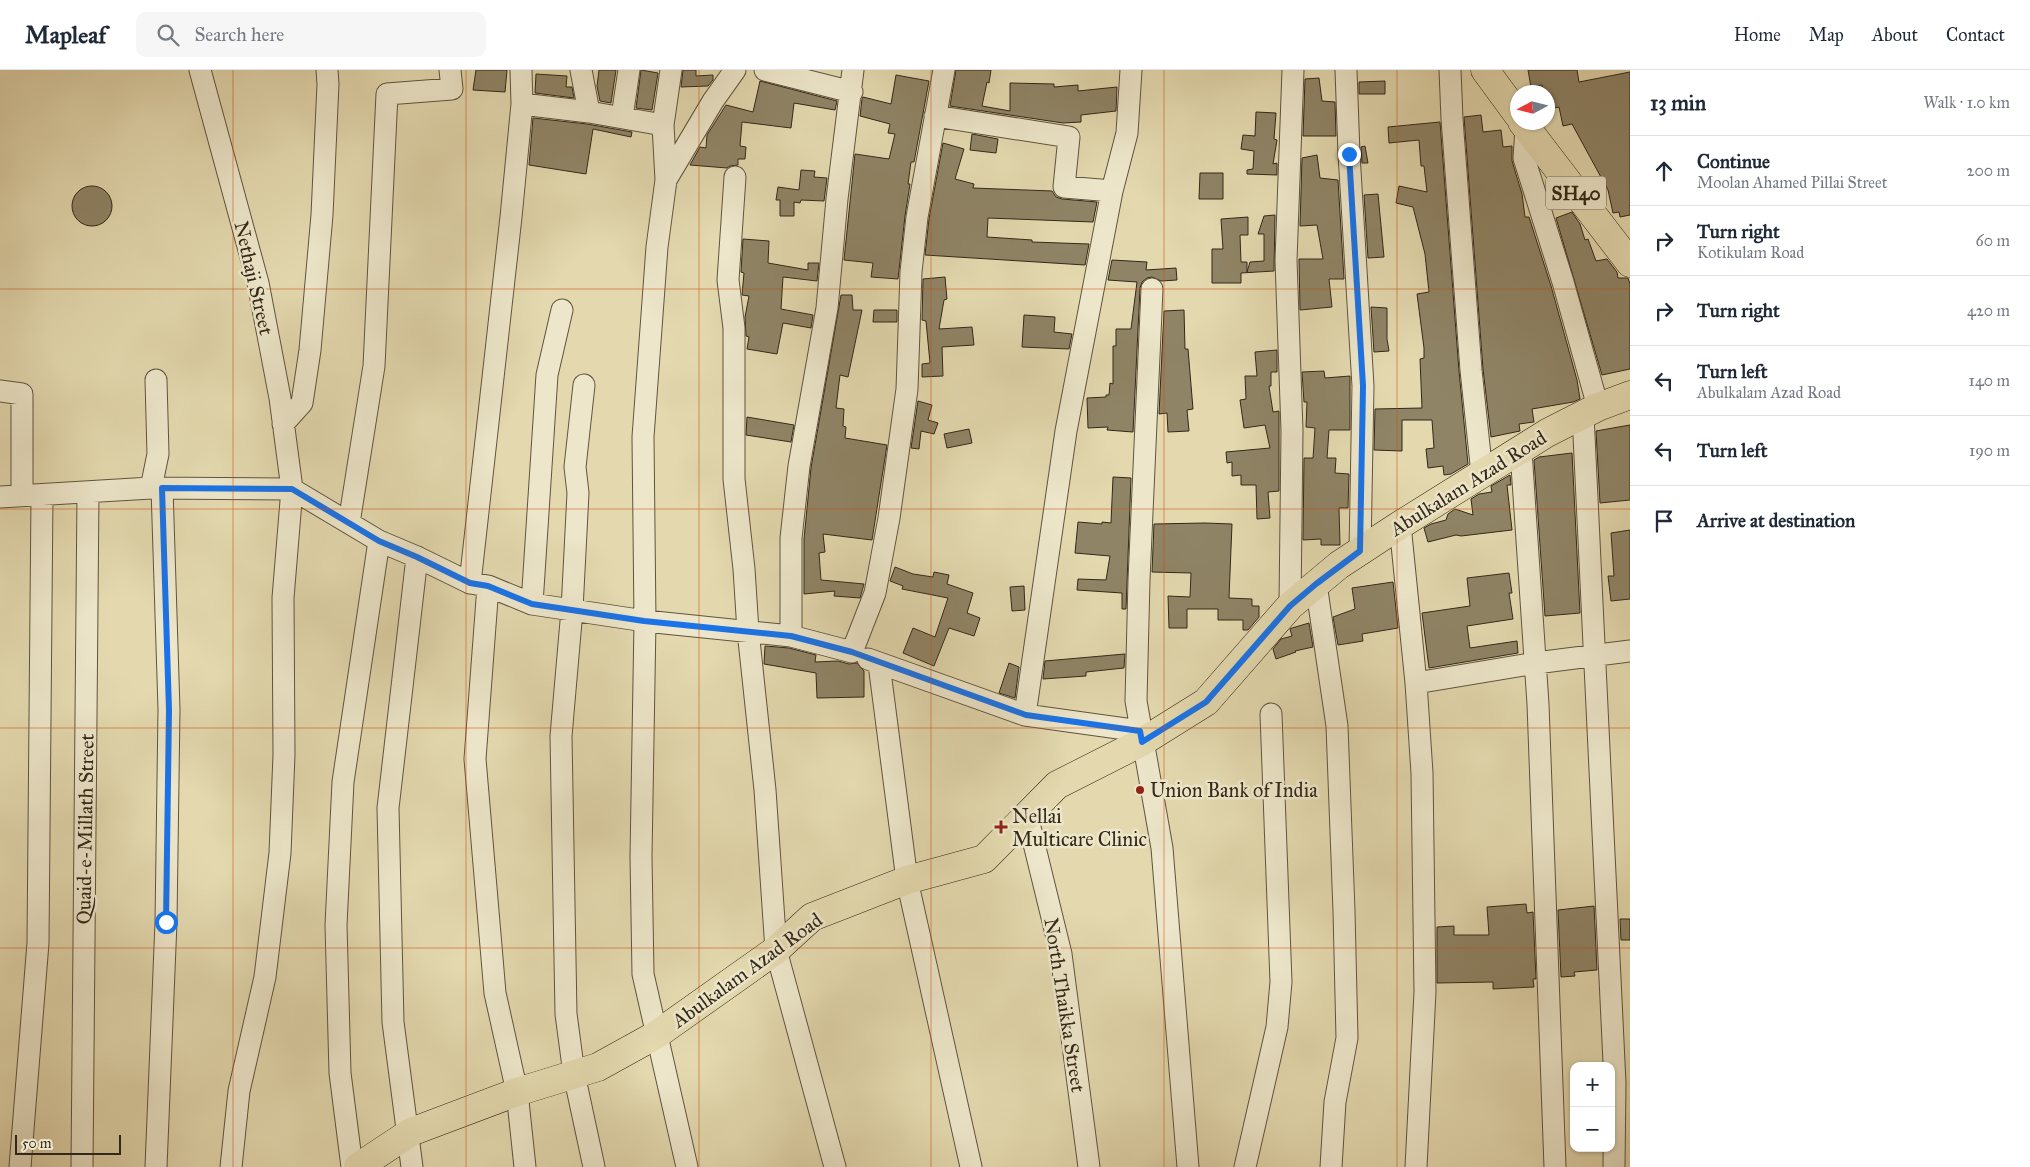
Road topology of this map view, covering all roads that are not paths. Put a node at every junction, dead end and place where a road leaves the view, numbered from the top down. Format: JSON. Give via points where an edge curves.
{"nodes":[{"id":1,"x":200,"y":70,"type":"edge"},
{"id":2,"x":326,"y":70,"type":"edge"},
{"id":3,"x":450,"y":70,"type":"edge"},
{"id":4,"x":521,"y":70,"type":"edge"},
{"id":5,"x":582,"y":70,"type":"edge"},
{"id":6,"x":629,"y":70,"type":"edge"},
{"id":7,"x":671,"y":70,"type":"edge"},
{"id":8,"x":735,"y":70,"type":"edge"},
{"id":9,"x":766,"y":70,"type":"edge"},
{"id":10,"x":853,"y":70,"type":"edge"},
{"id":11,"x":944,"y":70,"type":"edge"},
{"id":12,"x":1131,"y":70,"type":"edge"},
{"id":13,"x":1293,"y":70,"type":"edge"},
{"id":14,"x":1346,"y":70,"type":"edge"},
{"id":15,"x":1450,"y":70,"type":"edge"},
{"id":16,"x":1485,"y":70,"type":"edge"},
{"id":17,"x":852,"y":92,"type":"junction"},
{"id":18,"x":522,"y":104,"type":"junction"},
{"id":19,"x":1510,"y":105,"type":"edge"},
{"id":20,"x":589,"y":112,"type":"junction"},
{"id":21,"x":935,"y":116,"type":"junction"},
{"id":22,"x":622,"y":117,"type":"junction"},
{"id":23,"x":663,"y":126,"type":"junction"},
{"id":24,"x":1522,"y":130,"type":"edge"},
{"id":25,"x":1528,"y":130,"type":"edge"},
{"id":26,"x":735,"y":177,"type":"dead end"},
{"id":27,"x":666,"y":180,"type":"junction"},
{"id":28,"x":1112,"y":190,"type":"junction"},
{"id":29,"x":1630,"y":263,"type":"edge"},
{"id":30,"x":1152,"y":289,"type":"dead end"},
{"id":31,"x":562,"y":310,"type":"dead end"},
{"id":32,"x":156,"y":380,"type":"dead end"},
{"id":33,"x":584,"y":385,"type":"dead end"},
{"id":34,"x":0,"y":391,"type":"edge"},
{"id":35,"x":1630,"y":395,"type":"edge"},
{"id":36,"x":1590,"y":411,"type":"junction"},
{"id":37,"x":283,"y":424,"type":"junction"},
{"id":38,"x":1521,"y":451,"type":"junction"},
{"id":39,"x":1482,"y":474,"type":"junction"},
{"id":40,"x":156,"y":488,"type":"junction"},
{"id":41,"x":292,"y":489,"type":"junction"},
{"id":42,"x":88,"y":492,"type":"junction"},
{"id":43,"x":32,"y":495,"type":"junction"},
{"id":44,"x":0,"y":497,"type":"edge"},
{"id":45,"x":349,"y":523,"type":"junction"},
{"id":46,"x":1400,"y":525,"type":"junction"},
{"id":47,"x":379,"y":541,"type":"junction"},
{"id":48,"x":1360,"y":551,"type":"junction"},
{"id":49,"x":417,"y":557,"type":"junction"},
{"id":50,"x":479,"y":584,"type":"junction"},
{"id":51,"x":1316,"y":584,"type":"junction"},
{"id":52,"x":532,"y":604,"type":"junction"},
{"id":53,"x":1290,"y":606,"type":"junction"},
{"id":54,"x":572,"y":610,"type":"junction"},
{"id":55,"x":644,"y":621,"type":"junction"},
{"id":56,"x":748,"y":631,"type":"junction"},
{"id":57,"x":791,"y":636,"type":"junction"},
{"id":58,"x":1630,"y":651,"type":"edge"},
{"id":59,"x":852,"y":652,"type":"junction"},
{"id":60,"x":1596,"y":655,"type":"junction"},
{"id":61,"x":1536,"y":663,"type":"junction"},
{"id":62,"x":878,"y":664,"type":"junction"},
{"id":63,"x":1416,"y":682,"type":"junction"},
{"id":64,"x":1271,"y":714,"type":"dead end"},
{"id":65,"x":1026,"y":715,"type":"junction"},
{"id":66,"x":1141,"y":737,"type":"junction"},
{"id":67,"x":1026,"y":815,"type":"junction"},
{"id":68,"x":906,"y":880,"type":"junction"},
{"id":69,"x":776,"y":950,"type":"junction"},
{"id":70,"x":656,"y":1035,"type":"junction"},
{"id":71,"x":574,"y":1074,"type":"junction"},
{"id":72,"x":517,"y":1092,"type":"junction"},
{"id":73,"x":408,"y":1134,"type":"junction"},
{"id":74,"x":20,"y":1167,"type":"edge"},
{"id":75,"x":82,"y":1167,"type":"edge"},
{"id":76,"x":156,"y":1167,"type":"edge"},
{"id":77,"x":231,"y":1167,"type":"edge"},
{"id":78,"x":352,"y":1167,"type":"edge"},
{"id":79,"x":358,"y":1167,"type":"edge"},
{"id":80,"x":412,"y":1167,"type":"edge"},
{"id":81,"x":525,"y":1167,"type":"edge"},
{"id":82,"x":594,"y":1167,"type":"edge"},
{"id":83,"x":687,"y":1167,"type":"edge"},
{"id":84,"x":835,"y":1167,"type":"edge"},
{"id":85,"x":971,"y":1167,"type":"edge"},
{"id":86,"x":1089,"y":1167,"type":"edge"},
{"id":87,"x":1188,"y":1167,"type":"edge"},
{"id":88,"x":1245,"y":1167,"type":"edge"},
{"id":89,"x":1332,"y":1167,"type":"edge"},
{"id":90,"x":1416,"y":1167,"type":"edge"},
{"id":91,"x":1555,"y":1167,"type":"edge"},
{"id":92,"x":1614,"y":1167,"type":"edge"}],
"edges":[{"from":1,"to":37,"type":"street","name":"Nethaji Street","via":[[258,283]]},
{"from":2,"to":37,"type":"street","via":[[322,215],[310,350],[302,403]]},
{"from":3,"to":45,"type":"street","via":[[452,90],[387,94],[374,366]]},
{"from":4,"to":18,"type":"street"},
{"from":5,"to":20,"type":"street"},
{"from":6,"to":22,"type":"street"},
{"from":7,"to":23,"type":"street"},
{"from":8,"to":27,"type":"street"},
{"from":9,"to":17,"type":"street"},
{"from":10,"to":17,"type":"street"},
{"from":11,"to":21,"type":"street"},
{"from":12,"to":28,"type":"street","via":[[1127,133]]},
{"from":13,"to":53,"type":"street","via":[[1286,260],[1292,431]]},
{"from":14,"to":48,"type":"street","via":[[1363,386]]},
{"from":15,"to":39,"type":"street","via":[[1471,370]]},
{"from":16,"to":19,"type":"main road","number":"SH40"},
{"from":17,"to":57,"type":"street","via":[[837,199],[827,308],[799,466],[792,538]]},
{"from":18,"to":20,"type":"street"},
{"from":18,"to":50,"type":"street"},
{"from":20,"to":22,"type":"street"},
{"from":21,"to":28,"type":"street","via":[[1069,137],[1064,186]]},
{"from":21,"to":59,"type":"street","via":[[917,217],[911,272],[907,389],[889,518],[875,593]]},
{"from":22,"to":23,"type":"street"},
{"from":23,"to":27,"type":"street"},
{"from":24,"to":36,"type":"street","via":[[1524,158],[1563,282]]},
{"from":25,"to":29,"type":"main road","number":"SH40"},
{"from":26,"to":56,"type":"street","via":[[728,280],[734,328],[734,479]]},
{"from":27,"to":55,"type":"street","via":[[657,247],[643,437]]},
{"from":28,"to":65,"type":"street","via":[[1066,431]]},
{"from":30,"to":66,"type":"street","via":[[1136,701]]},
{"from":31,"to":52,"type":"street","via":[[547,375]]},
{"from":32,"to":40,"type":"street"},
{"from":33,"to":54,"type":"street","via":[[575,467],[578,494]]},
{"from":34,"to":43,"type":"street","via":[[22,394]]},
{"from":35,"to":36,"type":"main road","name":"Abulkalam Azad Road"},
{"from":36,"to":38,"type":"main road","name":"Abulkalam Azad Road","via":[[1547,433]]},
{"from":36,"to":60,"type":"street","via":[[1585,486]]},
{"from":37,"to":41,"type":"street","name":"Nethaji Street"},
{"from":38,"to":39,"type":"main road","name":"Abulkalam Azad Road"},
{"from":38,"to":61,"type":"street"},
{"from":39,"to":46,"type":"main road","name":"Abulkalam Azad Road"},
{"from":40,"to":41,"type":"street"},
{"from":40,"to":42,"type":"street"},
{"from":40,"to":76,"type":"street","via":[[169,710],[166,922]]},
{"from":41,"to":45,"type":"street"},
{"from":41,"to":77,"type":"street","name":"Nethaji Street","via":[[283,598],[284,755],[280,853],[265,977],[239,1091]]},
{"from":42,"to":43,"type":"street"},
{"from":42,"to":75,"type":"street","name":"Quaid-e-Millath Street"},
{"from":43,"to":44,"type":"street"},
{"from":43,"to":74,"type":"street","via":[[38,943]]},
{"from":45,"to":47,"type":"street"},
{"from":46,"to":48,"type":"main road","name":"Abulkalam Azad Road"},
{"from":46,"to":63,"type":"street"},
{"from":47,"to":49,"type":"street"},
{"from":47,"to":78,"type":"street","via":[[343,782],[336,925],[340,1073]]},
{"from":48,"to":51,"type":"main road","name":"Abulkalam Azad Road"},
{"from":49,"to":50,"type":"street"},
{"from":49,"to":73,"type":"street","via":[[388,808],[393,1022]]},
{"from":50,"to":52,"type":"street"},
{"from":50,"to":72,"type":"street","via":[[475,759],[495,993]]},
{"from":51,"to":53,"type":"main road","name":"Abulkalam Azad Road"},
{"from":51,"to":89,"type":"street","via":[[1337,726],[1344,911],[1347,1038],[1335,1102]]},
{"from":52,"to":54,"type":"street"},
{"from":53,"to":66,"type":"main road","name":"Abulkalam Azad Road","via":[[1206,702]]},
{"from":54,"to":55,"type":"street"},
{"from":54,"to":71,"type":"street","via":[[561,736],[566,1014]]},
{"from":55,"to":56,"type":"street"},
{"from":55,"to":70,"type":"street","via":[[643,974]]},
{"from":56,"to":57,"type":"street"},
{"from":56,"to":69,"type":"street","via":[[765,790]]},
{"from":57,"to":59,"type":"street"},
{"from":58,"to":60,"type":"street"},
{"from":59,"to":62,"type":"street"},
{"from":60,"to":61,"type":"street"},
{"from":60,"to":92,"type":"street","via":[[1615,1083]]},
{"from":61,"to":63,"type":"street"},
{"from":61,"to":91,"type":"street"},
{"from":62,"to":65,"type":"street"},
{"from":62,"to":68,"type":"street"},
{"from":63,"to":90,"type":"street","via":[[1422,773],[1425,992]]},
{"from":64,"to":88,"type":"street","via":[[1281,982],[1277,1027]]},
{"from":65,"to":66,"type":"street"},
{"from":66,"to":67,"type":"main road","name":"Abulkalam Azad Road","via":[[1057,786]]},
{"from":66,"to":87,"type":"street","via":[[1162,848]]},
{"from":67,"to":68,"type":"main road","name":"Abulkalam Azad Road","via":[[984,859]]},
{"from":67,"to":86,"type":"street","name":"North Thaikka Street","via":[[1061,954]]},
{"from":68,"to":69,"type":"main road","name":"Abulkalam Azad Road","via":[[812,917]]},
{"from":68,"to":85,"type":"street"},
{"from":69,"to":70,"type":"main road","name":"Abulkalam Azad Road"},
{"from":69,"to":84,"type":"street"},
{"from":70,"to":71,"type":"main road","name":"Abulkalam Azad Road","via":[[598,1066]]},
{"from":70,"to":83,"type":"street"},
{"from":71,"to":72,"type":"main road","name":"Abulkalam Azad Road"},
{"from":71,"to":82,"type":"street"},
{"from":72,"to":73,"type":"main road","name":"Abulkalam Azad Road"},
{"from":72,"to":81,"type":"street"},
{"from":73,"to":79,"type":"main road","name":"Abulkalam Azad Road"},
{"from":73,"to":80,"type":"street"}]}
